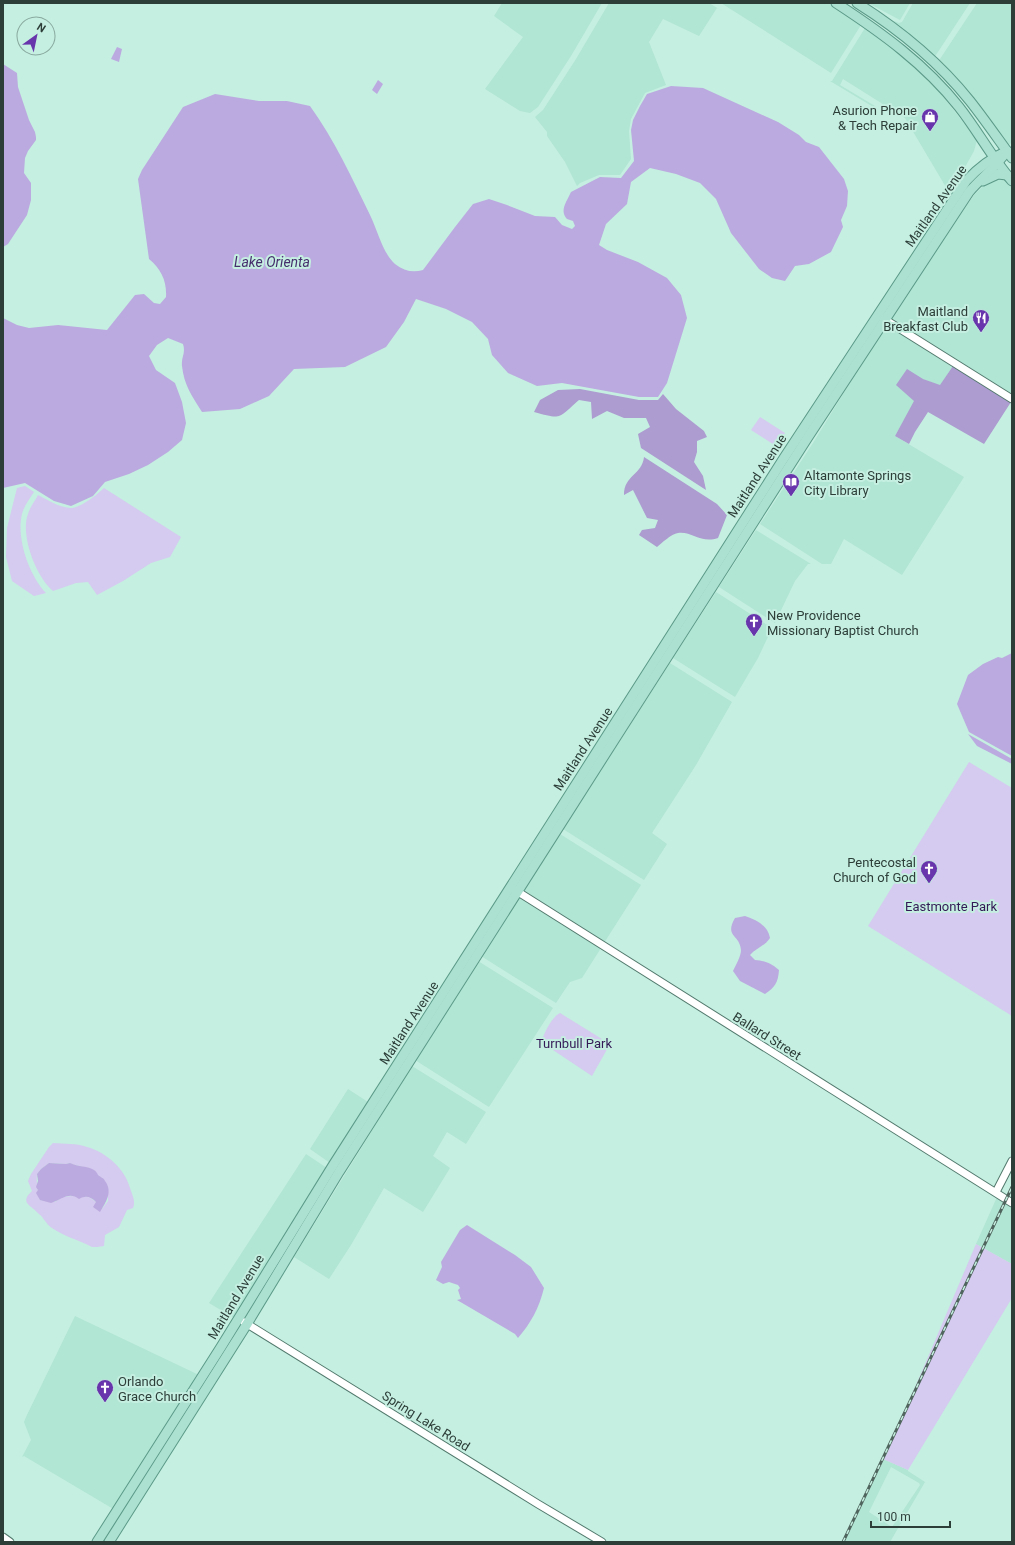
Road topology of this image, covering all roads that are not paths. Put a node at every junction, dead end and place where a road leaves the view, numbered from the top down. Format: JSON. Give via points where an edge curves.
{"nodes":[{"id":1,"x":836,"y":3,"type":"edge"},
{"id":2,"x":857,"y":3,"type":"edge"},
{"id":3,"x":914,"y":59,"type":"junction"},
{"id":4,"x":935,"y":62,"type":"junction"},
{"id":5,"x":926,"y":70,"type":"junction"},
{"id":6,"x":946,"y":74,"type":"junction"},
{"id":7,"x":1009,"y":155,"type":"edge"},
{"id":8,"x":996,"y":160,"type":"junction"},
{"id":9,"x":1009,"y":178,"type":"edge"},
{"id":10,"x":969,"y":192,"type":"junction"},
{"id":11,"x":882,"y":318,"type":"junction"},
{"id":12,"x":1012,"y":399,"type":"edge"},
{"id":13,"x":514,"y":890,"type":"junction"},
{"id":14,"x":1012,"y":1161,"type":"edge"},
{"id":15,"x":996,"y":1192,"type":"junction"},
{"id":16,"x":1012,"y":1203,"type":"edge"},
{"id":17,"x":243,"y":1321,"type":"junction"},
{"id":18,"x":166,"y":1451,"type":"junction"},
{"id":19,"x":152,"y":1456,"type":"junction"},
{"id":20,"x":3,"y":1538,"type":"edge"},
{"id":21,"x":10,"y":1542,"type":"edge"},
{"id":22,"x":98,"y":1542,"type":"edge"},
{"id":23,"x":109,"y":1542,"type":"edge"},
{"id":24,"x":602,"y":1542,"type":"edge"}],
"edges":[{"from":1,"to":3,"type":"main road","via":[[879,31]]},
{"from":2,"to":4,"type":"main road","via":[[896,29]]},
{"from":3,"to":4,"type":"main road"},
{"from":3,"to":5,"type":"main road"},
{"from":4,"to":6,"type":"main road"},
{"from":5,"to":6,"type":"main road"},
{"from":5,"to":8,"type":"main road","via":[[958,106]]},
{"from":6,"to":7,"type":"main road","via":[[970,100]]},
{"from":7,"to":8,"type":"main road","name":"Maitland Avenue"},
{"from":8,"to":9,"type":"main road"},
{"from":8,"to":10,"type":"main road","name":"Maitland Avenue"},
{"from":8,"to":11,"type":"main road","name":"Maitland Avenue","via":[[976,171],[966,181]]},
{"from":9,"to":10,"type":"main road","via":[[998,174]]},
{"from":10,"to":11,"type":"main road","name":"Maitland Avenue"},
{"from":11,"to":12,"type":"street"},
{"from":11,"to":13,"type":"main road","name":"Maitland Avenue","via":[[784,458]]},
{"from":13,"to":15,"type":"street","name":"Ballard Street"},
{"from":13,"to":17,"type":"main road","name":"Maitland Avenue","via":[[332,1167]]},
{"from":14,"to":15,"type":"street"},
{"from":15,"to":16,"type":"street","name":"Ballard Street"},
{"from":17,"to":18,"type":"main road","name":"Maitland Avenue"},
{"from":17,"to":19,"type":"main road","name":"Maitland Avenue"},
{"from":17,"to":24,"type":"street","name":"Spring Lake Road"},
{"from":18,"to":19,"type":"main road"},
{"from":18,"to":23,"type":"main road","name":"Maitland Avenue"},
{"from":19,"to":22,"type":"main road","name":"Maitland Avenue"},
{"from":20,"to":21,"type":"street"}]}
